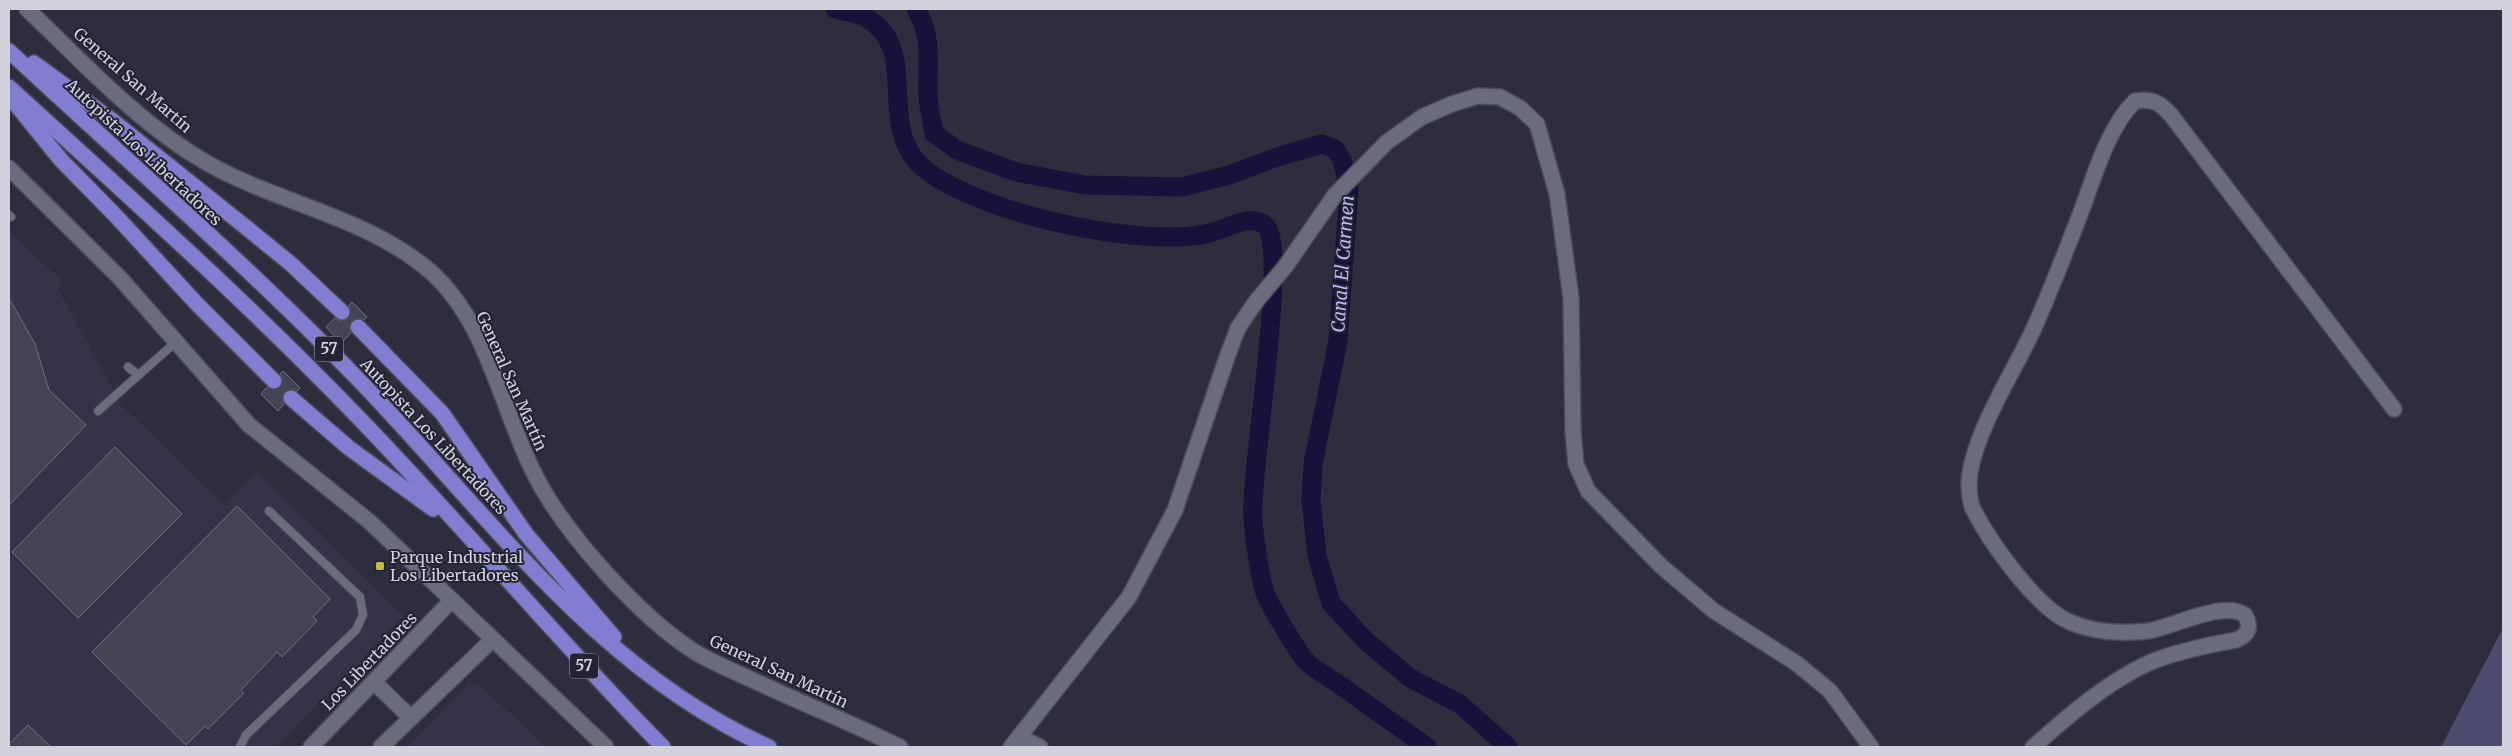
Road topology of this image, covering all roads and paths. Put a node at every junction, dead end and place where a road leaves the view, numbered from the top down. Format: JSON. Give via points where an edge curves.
{"nodes":[{"id":1,"x":26,"y":9,"type":"edge"},
{"id":2,"x":9,"y":45,"type":"edge"},
{"id":3,"x":9,"y":51,"type":"edge"},
{"id":4,"x":9,"y":87,"type":"edge"},
{"id":5,"x":9,"y":94,"type":"edge"},
{"id":6,"x":10,"y":174,"type":"edge"},
{"id":7,"x":342,"y":312,"type":"tunnel mouth"},
{"id":8,"x":358,"y":327,"type":"tunnel mouth"},
{"id":9,"x":177,"y":341,"type":"junction"},
{"id":10,"x":128,"y":367,"type":"dead end"},
{"id":11,"x":137,"y":374,"type":"junction"},
{"id":12,"x":274,"y":381,"type":"tunnel mouth"},
{"id":13,"x":291,"y":398,"type":"tunnel mouth"},
{"id":14,"x":98,"y":409,"type":"dead end"},
{"id":15,"x":2394,"y":409,"type":"dead end"},
{"id":16,"x":269,"y":511,"type":"dead end"},
{"id":17,"x":468,"y":537,"type":"junction"},
{"id":18,"x":452,"y":600,"type":"junction"},
{"id":19,"x":493,"y":639,"type":"junction"},
{"id":20,"x":374,"y":682,"type":"junction"},
{"id":21,"x":657,"y":682,"type":"junction"},
{"id":22,"x":410,"y":717,"type":"junction"},
{"id":23,"x":1015,"y":742,"type":"edge"},
{"id":24,"x":240,"y":747,"type":"edge"},
{"id":25,"x":311,"y":747,"type":"edge"},
{"id":26,"x":381,"y":747,"type":"edge"},
{"id":27,"x":606,"y":747,"type":"edge"},
{"id":28,"x":663,"y":747,"type":"edge"},
{"id":29,"x":769,"y":747,"type":"edge"},
{"id":30,"x":900,"y":747,"type":"edge"},
{"id":31,"x":1040,"y":747,"type":"edge"},
{"id":32,"x":1871,"y":747,"type":"edge"},
{"id":33,"x":2033,"y":747,"type":"edge"}],
"edges":[{"from":1,"to":30,"type":"street","name":"General San Martín","via":[[137,112],[183,148],[240,180],[374,235],[406,253],[434,275],[472,329],[527,458],[552,504],[602,566],[664,629],[714,662]]},
{"from":2,"to":7,"type":"highway","name":"Autopista Los Libertadores","via":[[113,120],[260,239]]},
{"from":3,"to":21,"type":"highway","name":"Autopista Los Libertadores","number":"57","via":[[309,329],[398,420],[567,606]]},
{"from":4,"to":17,"type":"highway","number":"57","via":[[286,345],[374,434]]},
{"from":5,"to":12,"type":"highway","via":[[61,160]]},
{"from":6,"to":9,"type":"street","via":[[94,251]]},
{"from":8,"to":21,"type":"highway","name":"Autopista Los Libertadores","number":"57","via":[[442,413],[542,555],[602,625]]},
{"from":9,"to":11,"type":"lane"},
{"from":9,"to":18,"type":"street","via":[[249,425],[370,522]]},
{"from":10,"to":11,"type":"lane"},
{"from":11,"to":14,"type":"lane"},
{"from":13,"to":17,"type":"highway","number":"57","via":[[342,443]]},
{"from":15,"to":33,"type":"street","via":[[2171,116],[2160,103],[2148,99],[2135,101],[2119,120],[2034,328],[1984,430],[1969,483],[1972,507],[2020,581],[2063,618],[2089,630],[2117,633],[2150,630],[2229,610],[2246,615],[2249,629],[2245,636],[2236,640],[2177,653],[2150,663],[2071,714]]},
{"from":16,"to":24,"type":"lane","via":[[360,597],[363,615],[356,630],[246,735]]},
{"from":17,"to":28,"type":"highway","number":"57"},
{"from":18,"to":19,"type":"street"},
{"from":18,"to":20,"type":"street","name":"Los Libertadores"},
{"from":19,"to":22,"type":"street"},
{"from":19,"to":27,"type":"street"},
{"from":20,"to":22,"type":"street"},
{"from":20,"to":25,"type":"street","name":"Los Libertadores"},
{"from":21,"to":29,"type":"highway","name":"Autopista Los Libertadores","number":"57","via":[[722,723]]},
{"from":22,"to":26,"type":"street"},
{"from":23,"to":31,"type":"street"},
{"from":23,"to":32,"type":"street","via":[[1129,597],[1164,534],[1238,328],[1257,300],[1351,176],[1387,142],[1422,117],[1478,96],[1500,98],[1520,108],[1537,124],[1557,194],[1571,298],[1576,464],[1588,491],[1661,566],[1714,611],[1796,663],[1830,691]]}]}
